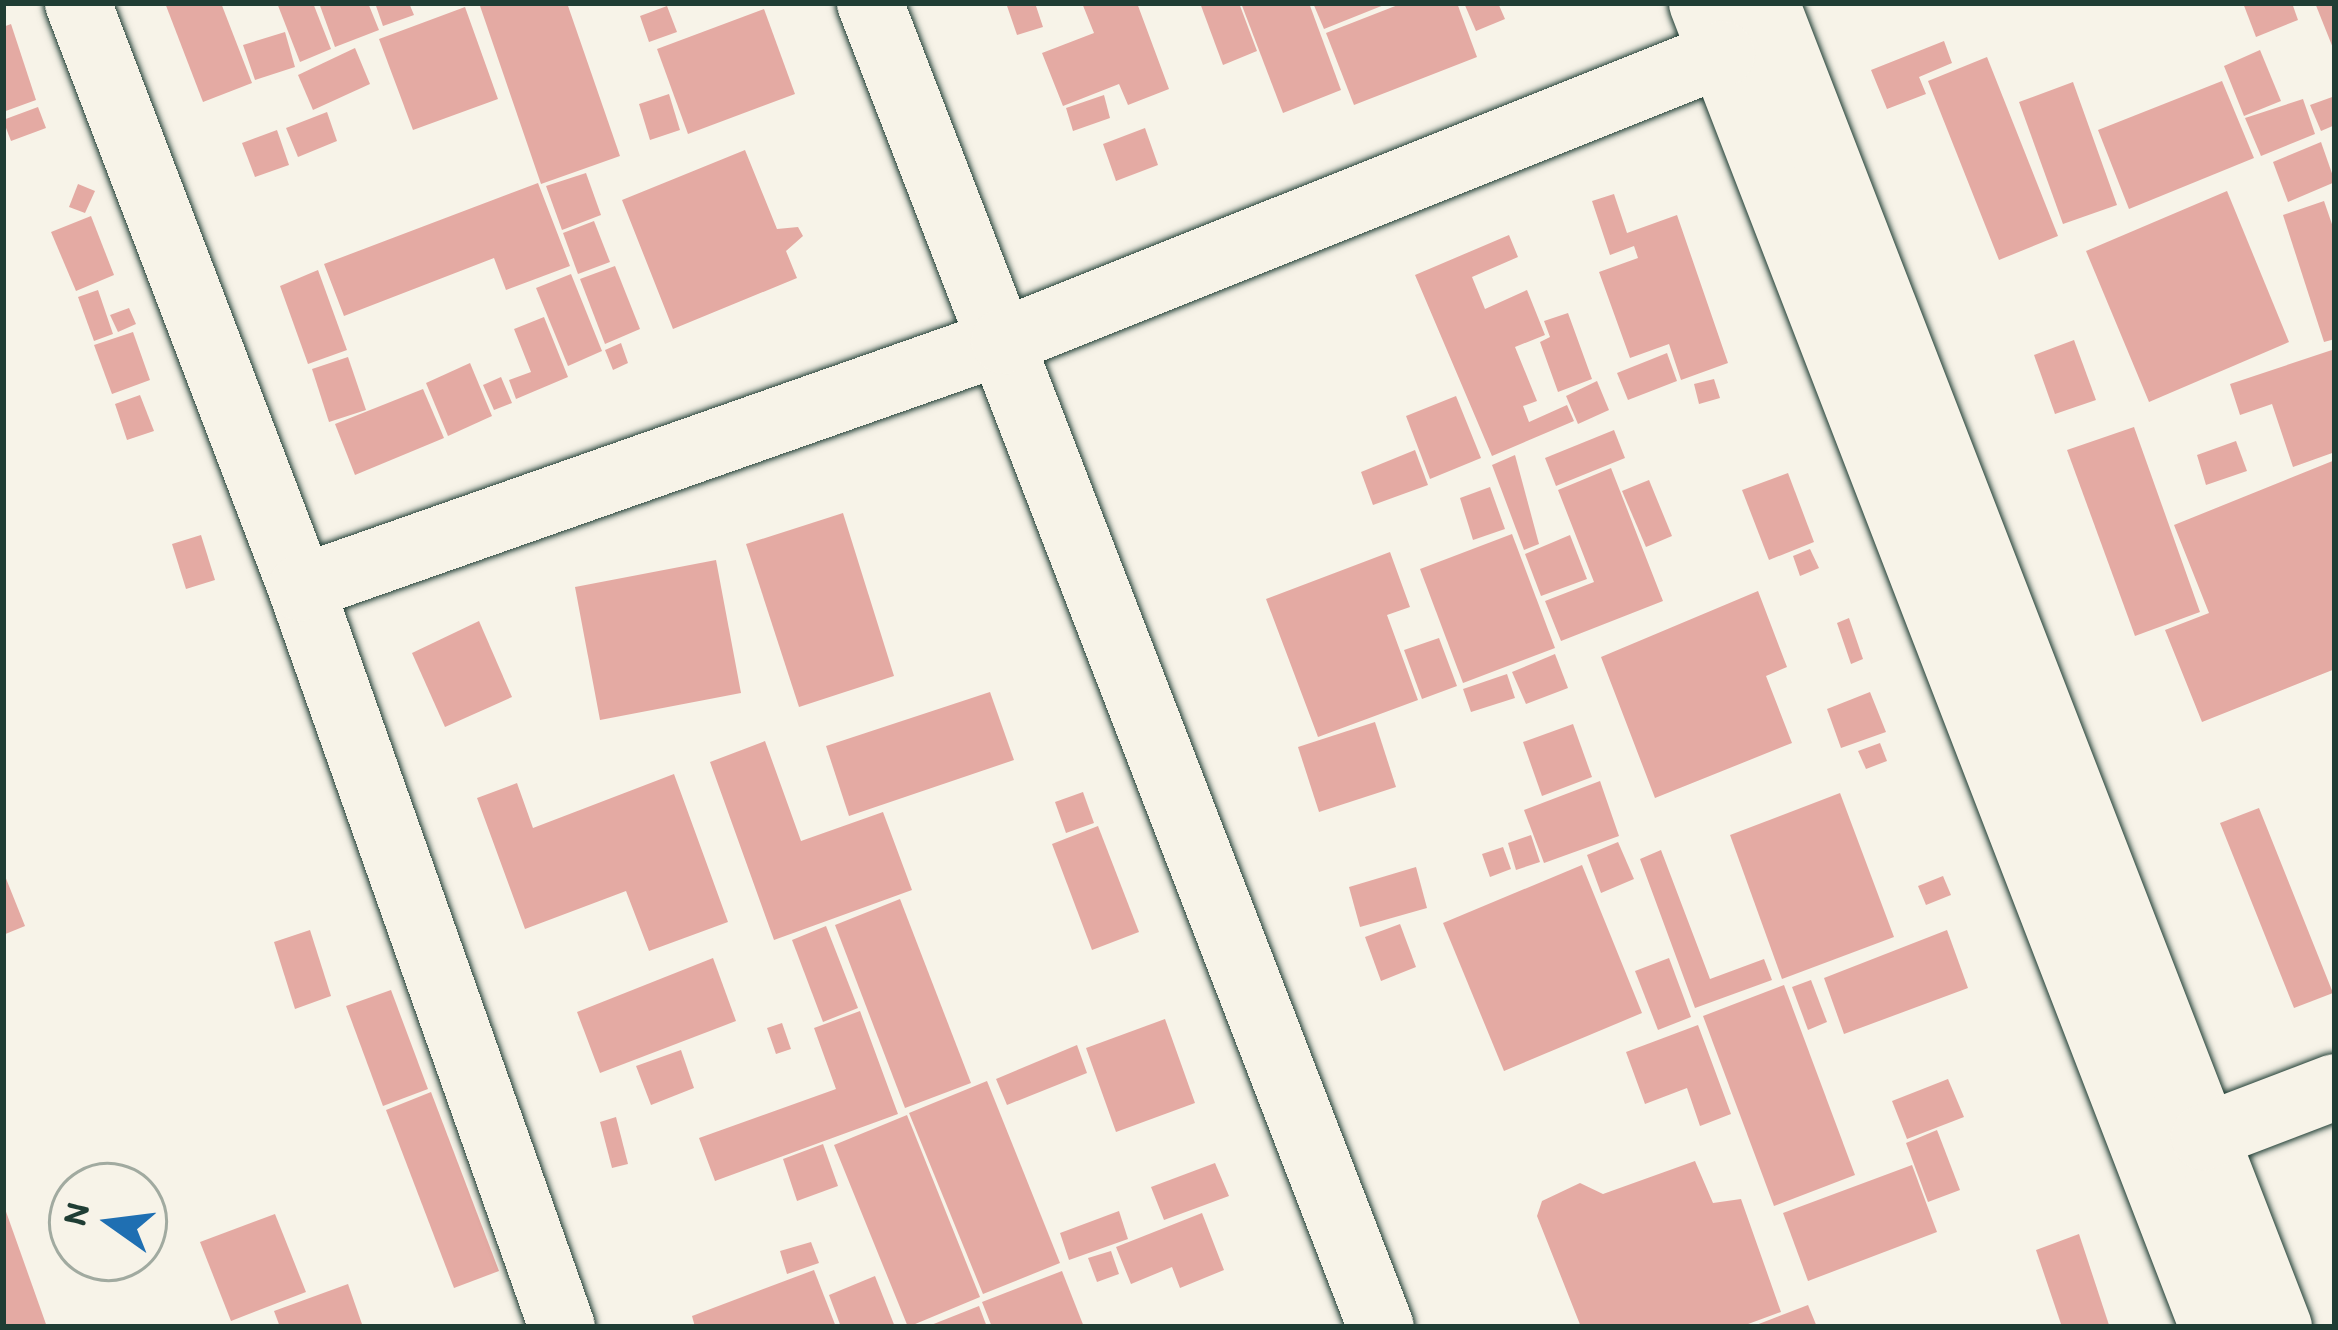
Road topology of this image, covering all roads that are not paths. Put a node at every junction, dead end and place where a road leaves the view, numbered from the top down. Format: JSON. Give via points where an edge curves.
{"nodes":[{"id":1,"x":77,"y":3,"type":"edge"},
{"id":2,"x":870,"y":3,"type":"edge"},
{"id":3,"x":1777,"y":6,"type":"edge"},
{"id":4,"x":1712,"y":28,"type":"edge"},
{"id":5,"x":1004,"y":340,"type":"junction"},
{"id":6,"x":302,"y":588,"type":"junction"},
{"id":7,"x":2335,"y":1087,"type":"edge"},
{"id":8,"x":2204,"y":1137,"type":"junction"},
{"id":9,"x":562,"y":1327,"type":"edge"},
{"id":10,"x":1381,"y":1327,"type":"edge"},
{"id":11,"x":2212,"y":1327,"type":"edge"},
{"id":12,"x":2279,"y":1327,"type":"edge"}],
"edges":[{"from":1,"to":6,"type":"street"},
{"from":2,"to":5,"type":"street"},
{"from":3,"to":8,"type":"street"},
{"from":4,"to":5,"type":"street"},
{"from":4,"to":11,"type":"street"},
{"from":5,"to":6,"type":"street"},
{"from":5,"to":10,"type":"street"},
{"from":6,"to":9,"type":"street"},
{"from":7,"to":8,"type":"street"},
{"from":8,"to":12,"type":"street"}]}
